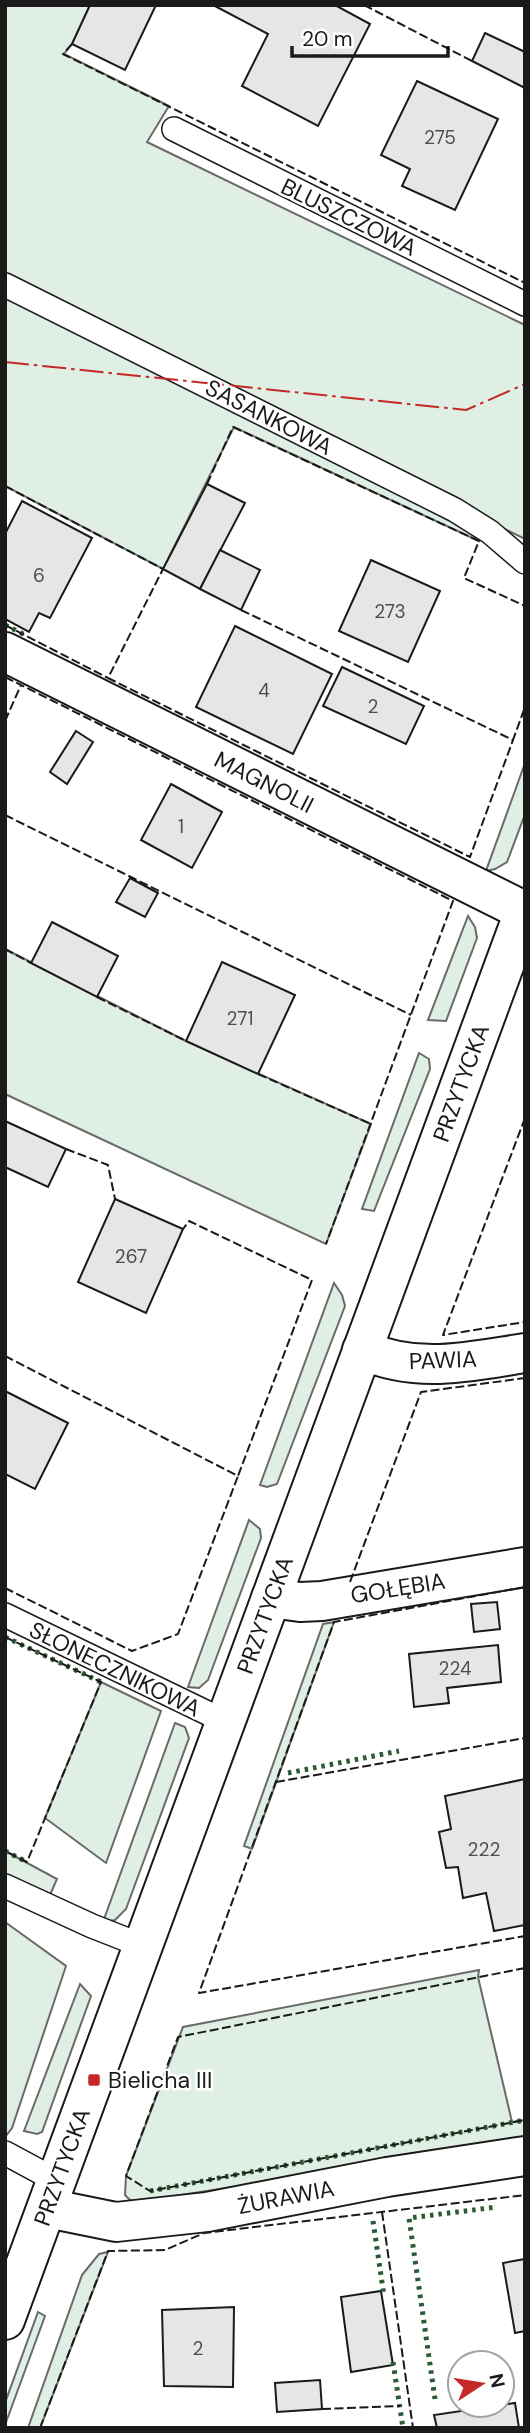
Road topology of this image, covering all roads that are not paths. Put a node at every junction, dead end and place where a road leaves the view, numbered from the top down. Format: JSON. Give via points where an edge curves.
{"nodes":[{"id":1,"x":174,"y":130,"type":"dead end"},
{"id":2,"x":5,"y":285,"type":"edge"},
{"id":3,"x":525,"y":304,"type":"edge"},
{"id":4,"x":525,"y":562,"type":"edge"},
{"id":5,"x":5,"y":652,"type":"edge"},
{"id":6,"x":525,"y":910,"type":"edge"},
{"id":7,"x":362,"y":1350,"type":"junction"},
{"id":8,"x":525,"y":1353,"type":"edge"},
{"id":9,"x":525,"y":1567,"type":"edge"},
{"id":10,"x":271,"y":1598,"type":"junction"},
{"id":11,"x":5,"y":1615,"type":"edge"},
{"id":12,"x":226,"y":1722,"type":"junction"},
{"id":13,"x":5,"y":1886,"type":"edge"},
{"id":14,"x":143,"y":1946,"type":"junction"},
{"id":15,"x":5,"y":2153,"type":"edge"},
{"id":16,"x":525,"y":2156,"type":"edge"},
{"id":17,"x":52,"y":2195,"type":"junction"},
{"id":18,"x":5,"y":2320,"type":"edge"}],
"edges":[{"from":1,"to":3,"type":"lane","name":"BLUSZCZOWA"},
{"from":2,"to":4,"type":"lane","name":"SASANKOWA","via":[[455,510]]},
{"from":5,"to":6,"type":"street","name":"MAGNOLII"},
{"from":6,"to":7,"type":"street","name":"PRZYTYCKA"},
{"from":7,"to":8,"type":"street","name":"PAWIA","via":[[409,1364]]},
{"from":7,"to":10,"type":"street","name":"PRZYTYCKA"},
{"from":9,"to":10,"type":"street","name":"GOŁĘBIA","via":[[322,1601]]},
{"from":10,"to":12,"type":"street","name":"PRZYTYCKA"},
{"from":11,"to":12,"type":"lane","name":"SŁONECZNIKOWA"},
{"from":12,"to":14,"type":"street","name":"PRZYTYCKA"},
{"from":13,"to":14,"type":"lane"},
{"from":14,"to":17,"type":"street","name":"PRZYTYCKA"},
{"from":15,"to":17,"type":"lane"},
{"from":16,"to":17,"type":"street","name":"ŻURAWIA","via":[[207,2212],[117,2222]]},
{"from":17,"to":18,"type":"street","name":"PRZYTYCKA"}]}
